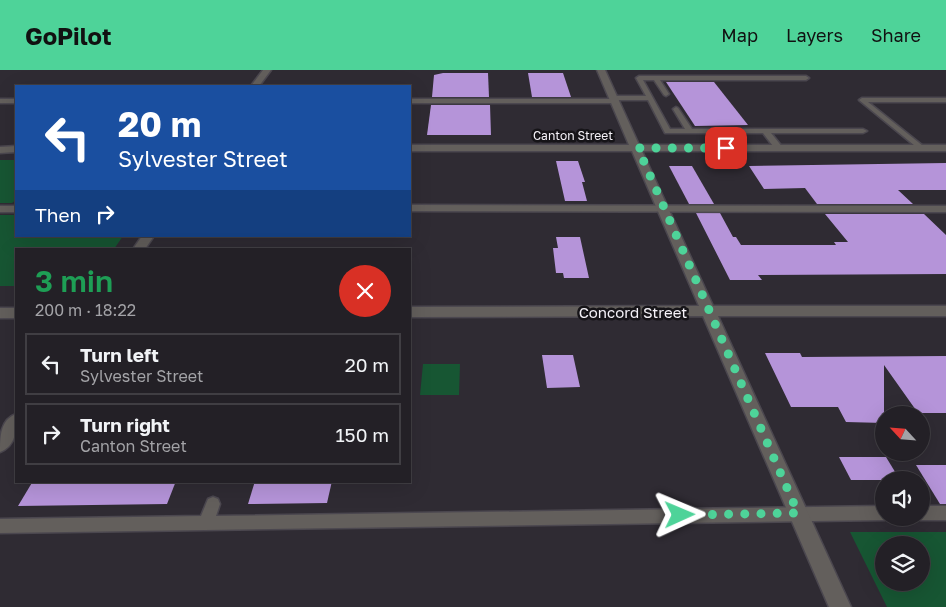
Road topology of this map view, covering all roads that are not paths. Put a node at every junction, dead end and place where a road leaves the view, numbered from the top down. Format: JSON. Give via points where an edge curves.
{"nodes":[{"id":1,"x":267,"y":70,"type":"edge"},
{"id":2,"x":601,"y":70,"type":"edge"},
{"id":3,"x":716,"y":70,"type":"edge"},
{"id":4,"x":656,"y":78,"type":"junction"},
{"id":5,"x":722,"y":78,"type":"junction"},
{"id":6,"x":806,"y":78,"type":"dead end"},
{"id":7,"x":256,"y":85,"type":"edge"},
{"id":8,"x":666,"y":94,"type":"dead end"},
{"id":9,"x":650,"y":98,"type":"junction"},
{"id":10,"x":615,"y":100,"type":"junction"},
{"id":11,"x":946,"y":100,"type":"edge"},
{"id":12,"x":0,"y":101,"type":"edge"},
{"id":13,"x":15,"y":101,"type":"edge"},
{"id":14,"x":411,"y":101,"type":"edge"},
{"id":15,"x":676,"y":109,"type":"dead end"},
{"id":16,"x":690,"y":131,"type":"junction"},
{"id":17,"x":765,"y":131,"type":"junction"},
{"id":18,"x":863,"y":131,"type":"dead end"},
{"id":19,"x":411,"y":148,"type":"edge"},
{"id":20,"x":638,"y":148,"type":"junction"},
{"id":21,"x":779,"y":148,"type":"junction"},
{"id":22,"x":920,"y":148,"type":"junction"},
{"id":23,"x":946,"y":148,"type":"edge"},
{"id":24,"x":15,"y":149,"type":"edge"},
{"id":25,"x":0,"y":150,"type":"edge"},
{"id":26,"x":411,"y":208,"type":"edge"},
{"id":27,"x":663,"y":208,"type":"junction"},
{"id":28,"x":0,"y":209,"type":"edge"},
{"id":29,"x":15,"y":209,"type":"edge"},
{"id":30,"x":946,"y":209,"type":"edge"},
{"id":31,"x":147,"y":237,"type":"edge"},
{"id":32,"x":140,"y":248,"type":"edge"},
{"id":33,"x":946,"y":311,"type":"edge"},
{"id":34,"x":411,"y":312,"type":"edge"},
{"id":35,"x":709,"y":312,"type":"junction"},
{"id":36,"x":0,"y":313,"type":"edge"},
{"id":37,"x":15,"y":313,"type":"edge"},
{"id":38,"x":15,"y":422,"type":"edge"},
{"id":39,"x":0,"y":444,"type":"edge"},
{"id":40,"x":213,"y":504,"type":"dead end"},
{"id":41,"x":798,"y":513,"type":"junction"},
{"id":42,"x":875,"y":513,"type":"edge"},
{"id":43,"x":930,"y":513,"type":"edge"},
{"id":44,"x":946,"y":513,"type":"edge"},
{"id":45,"x":206,"y":523,"type":"junction"},
{"id":46,"x":0,"y":526,"type":"edge"},
{"id":47,"x":840,"y":607,"type":"edge"}],
"edges":[{"from":1,"to":7,"type":"street"},
{"from":2,"to":10,"type":"street"},
{"from":3,"to":5,"type":"lane"},
{"from":4,"to":5,"type":"lane"},
{"from":4,"to":8,"type":"lane"},
{"from":4,"to":9,"type":"lane","via":[[639,78]]},
{"from":5,"to":6,"type":"lane"},
{"from":9,"to":10,"type":"lane"},
{"from":9,"to":16,"type":"lane","via":[[668,131]]},
{"from":10,"to":14,"type":"lane"},
{"from":10,"to":20,"type":"street"},
{"from":11,"to":22,"type":"lane","via":[[862,100]]},
{"from":12,"to":13,"type":"lane"},
{"from":15,"to":16,"type":"lane"},
{"from":16,"to":17,"type":"lane"},
{"from":17,"to":18,"type":"lane"},
{"from":17,"to":21,"type":"lane"},
{"from":19,"to":20,"type":"street","name":"Canton Street"},
{"from":20,"to":21,"type":"street","name":"Canton Street"},
{"from":20,"to":27,"type":"street"},
{"from":21,"to":22,"type":"street","name":"Canton Street"},
{"from":22,"to":23,"type":"street","name":"Canton Street"},
{"from":24,"to":25,"type":"street"},
{"from":26,"to":27,"type":"lane"},
{"from":27,"to":30,"type":"lane"},
{"from":27,"to":35,"type":"street"},
{"from":28,"to":29,"type":"lane"},
{"from":31,"to":32,"type":"street"},
{"from":33,"to":35,"type":"street","name":"Concord Street"},
{"from":34,"to":35,"type":"street","name":"Concord Street"},
{"from":35,"to":41,"type":"street"},
{"from":36,"to":37,"type":"street"},
{"from":38,"to":39,"type":"street"},
{"from":40,"to":45,"type":"lane"},
{"from":41,"to":42,"type":"lane"},
{"from":41,"to":45,"type":"lane"},
{"from":41,"to":47,"type":"street"},
{"from":43,"to":44,"type":"lane"},
{"from":45,"to":46,"type":"lane"}]}
